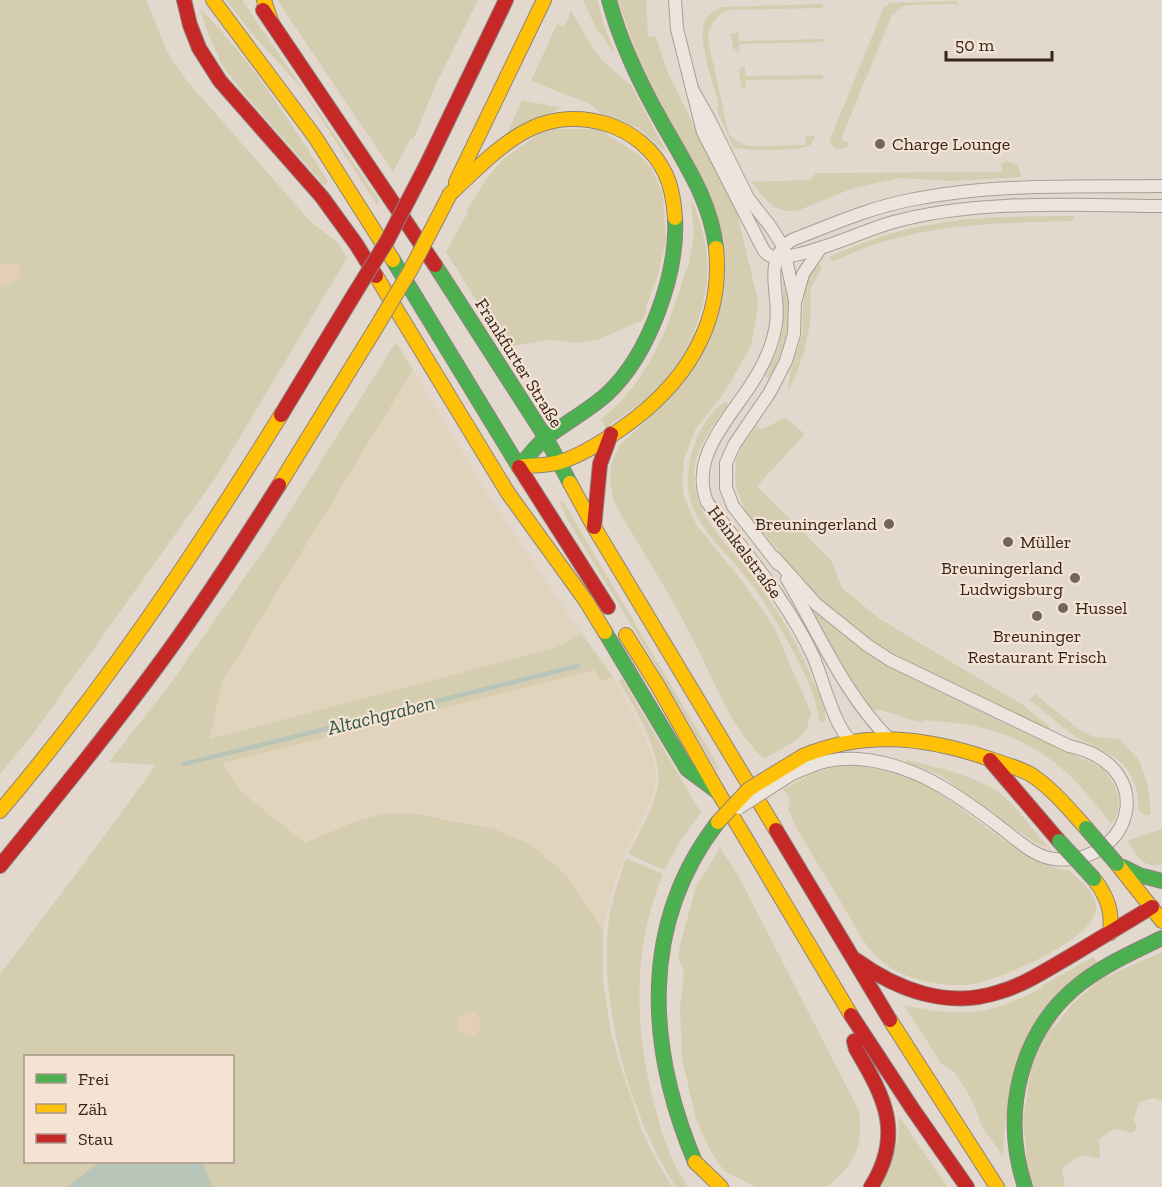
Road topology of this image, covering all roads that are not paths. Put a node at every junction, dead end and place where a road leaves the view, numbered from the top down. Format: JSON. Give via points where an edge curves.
{"nodes":[{"id":1,"x":184,"y":0,"type":"edge"},
{"id":2,"x":213,"y":0,"type":"edge"},
{"id":3,"x":257,"y":0,"type":"edge"},
{"id":4,"x":264,"y":0,"type":"edge"},
{"id":5,"x":496,"y":0,"type":"edge"},
{"id":6,"x":506,"y":0,"type":"edge"},
{"id":7,"x":544,"y":0,"type":"edge"},
{"id":8,"x":609,"y":0,"type":"edge"},
{"id":9,"x":675,"y":0,"type":"edge"},
{"id":10,"x":271,"y":21,"type":"junction"},
{"id":11,"x":491,"y":34,"type":"junction"},
{"id":12,"x":692,"y":89,"type":"junction"},
{"id":13,"x":1162,"y":186,"type":"edge"},
{"id":14,"x":1029,"y":187,"type":"junction"},
{"id":15,"x":450,"y":194,"type":"junction"},
{"id":16,"x":1029,"y":206,"type":"junction"},
{"id":17,"x":1162,"y":206,"type":"edge"},
{"id":18,"x":820,"y":249,"type":"junction"},
{"id":19,"x":782,"y":254,"type":"junction"},
{"id":20,"x":795,"y":300,"type":"junction"},
{"id":21,"x":611,"y":434,"type":"junction"},
{"id":22,"x":546,"y":438,"type":"junction"},
{"id":23,"x":558,"y":462,"type":"junction"},
{"id":24,"x":519,"y":467,"type":"junction"},
{"id":25,"x":594,"y":526,"type":"junction"},
{"id":26,"x":775,"y":558,"type":"junction"},
{"id":27,"x":839,"y":725,"type":"junction"},
{"id":28,"x":889,"y":739,"type":"junction"},
{"id":29,"x":852,"y":741,"type":"junction"},
{"id":30,"x":822,"y":748,"type":"junction"},
{"id":31,"x":989,"y":758,"type":"junction"},
{"id":32,"x":806,"y":762,"type":"junction"},
{"id":33,"x":718,"y":792,"type":"junction"},
{"id":34,"x":0,"y":811,"type":"edge"},
{"id":35,"x":1118,"y":864,"type":"junction"},
{"id":36,"x":0,"y":866,"type":"edge"},
{"id":37,"x":1162,"y":881,"type":"edge"},
{"id":38,"x":1157,"y":910,"type":"edge"},
{"id":39,"x":1162,"y":921,"type":"edge"},
{"id":40,"x":1110,"y":933,"type":"junction"},
{"id":41,"x":1162,"y":938,"type":"edge"},
{"id":42,"x":848,"y":954,"type":"junction"},
{"id":43,"x":848,"y":1010,"type":"junction"},
{"id":44,"x":695,"y":1162,"type":"junction"},
{"id":45,"x":706,"y":1187,"type":"edge"},
{"id":46,"x":721,"y":1187,"type":"edge"},
{"id":47,"x":871,"y":1187,"type":"edge"},
{"id":48,"x":968,"y":1187,"type":"edge"},
{"id":49,"x":997,"y":1187,"type":"edge"},
{"id":50,"x":1025,"y":1187,"type":"edge"}],
"edges":[{"from":1,"to":33,"type":"main road","via":[[201,51],[232,96],[322,197],[356,244],[508,493],[626,664],[687,769]]},
{"from":2,"to":24,"type":"main road","via":[[315,137]]},
{"from":3,"to":10,"type":"main road","name":"Frankfurter Straße"},
{"from":4,"to":10,"type":"main road"},
{"from":5,"to":11,"type":"main road"},
{"from":6,"to":11,"type":"main road"},
{"from":7,"to":15,"type":"main road"},
{"from":8,"to":21,"type":"main road","via":[[616,29],[635,74],[698,185],[710,217],[718,274],[706,328],[680,375],[648,409]]},
{"from":9,"to":12,"type":"street","name":"Heinkelstraße","via":[[677,29]]},
{"from":10,"to":22,"type":"main road","name":"Frankfurter Straße"},
{"from":11,"to":34,"type":"main road","bridge":true,"via":[[387,242],[266,442],[112,667]]},
{"from":12,"to":19,"type":"street","name":"Heinkelstraße","via":[[748,198],[770,226]]},
{"from":12,"to":19,"type":"street","name":"Heinkelstraße","via":[[703,132],[763,249],[766,254]]},
{"from":13,"to":14,"type":"street"},
{"from":14,"to":16,"type":"street"},
{"from":14,"to":19,"type":"street","via":[[908,200],[858,214],[792,240]]},
{"from":15,"to":22,"type":"main road","via":[[510,141],[543,123],[573,119],[612,126],[638,140],[658,160],[671,185],[676,214],[673,261],[637,355],[604,398]]},
{"from":15,"to":36,"type":"main road","bridge":true,"via":[[374,331],[188,623]]},
{"from":16,"to":17,"type":"street"},
{"from":16,"to":18,"type":"street","via":[[923,215]]},
{"from":18,"to":19,"type":"street"},
{"from":18,"to":20,"type":"street","name":"Heinkelstraße","via":[[803,273]]},
{"from":19,"to":20,"type":"street","name":"Heinkelstraße"},
{"from":19,"to":27,"type":"street","name":"Heinkelstraße","via":[[774,273],[777,314],[770,346],[753,380],[713,439],[705,464],[704,494],[706,502],[784,603],[823,678]]},
{"from":20,"to":26,"type":"street","name":"Heinkelstraße","via":[[794,334],[786,361],[726,463],[728,496],[733,506]]},
{"from":21,"to":23,"type":"main road"},
{"from":21,"to":25,"type":"main road","via":[[600,464]]},
{"from":22,"to":23,"type":"main road","name":"Frankfurter Straße"},
{"from":22,"to":24,"type":"main road"},
{"from":23,"to":24,"type":"main road"},
{"from":23,"to":25,"type":"main road","name":"Frankfurter Straße"},
{"from":24,"to":33,"type":"main road","via":[[658,686]]},
{"from":25,"to":42,"type":"main road","name":"Frankfurter Straße"},
{"from":26,"to":28,"type":"street","name":"Heinkelstraße","via":[[849,691]]},
{"from":26,"to":32,"type":"street","via":[[816,604],[890,660],[1104,759],[1126,783],[1130,801],[1128,815],[1108,843],[1088,855],[1052,859],[1024,845],[920,774],[879,762]]},
{"from":27,"to":29,"type":"street","name":"Heinkelstraße"},
{"from":27,"to":30,"type":"street","via":[[832,742]]},
{"from":28,"to":29,"type":"main road"},
{"from":28,"to":31,"type":"main road"},
{"from":29,"to":30,"type":"main road"},
{"from":30,"to":32,"type":"main road"},
{"from":31,"to":35,"type":"main road","bridge":true,"via":[[1029,774],[1055,795]]},
{"from":31,"to":40,"type":"main road","bridge":true,"via":[[1104,890],[1112,917]]},
{"from":32,"to":44,"type":"main road","bridge":true,"via":[[748,789],[718,822],[690,863],[668,917],[661,956],[662,1046],[669,1086]]},
{"from":33,"to":43,"type":"main road"},
{"from":35,"to":37,"type":"main road"},
{"from":35,"to":38,"type":"main road"},
{"from":38,"to":39,"type":"main road"},
{"from":38,"to":40,"type":"main road"},
{"from":40,"to":42,"type":"main road","via":[[1010,988],[972,998],[940,998],[910,990],[882,978]]},
{"from":41,"to":50,"type":"main road","via":[[1079,984],[1043,1024],[1022,1069],[1014,1112],[1017,1159]]},
{"from":42,"to":49,"type":"main road","name":"Frankfurter Straße"},
{"from":43,"to":47,"type":"main road","via":[[856,1049],[881,1094],[890,1135],[878,1178]]},
{"from":43,"to":48,"type":"main road"},
{"from":44,"to":45,"type":"main road"},
{"from":44,"to":46,"type":"main road"}]}
